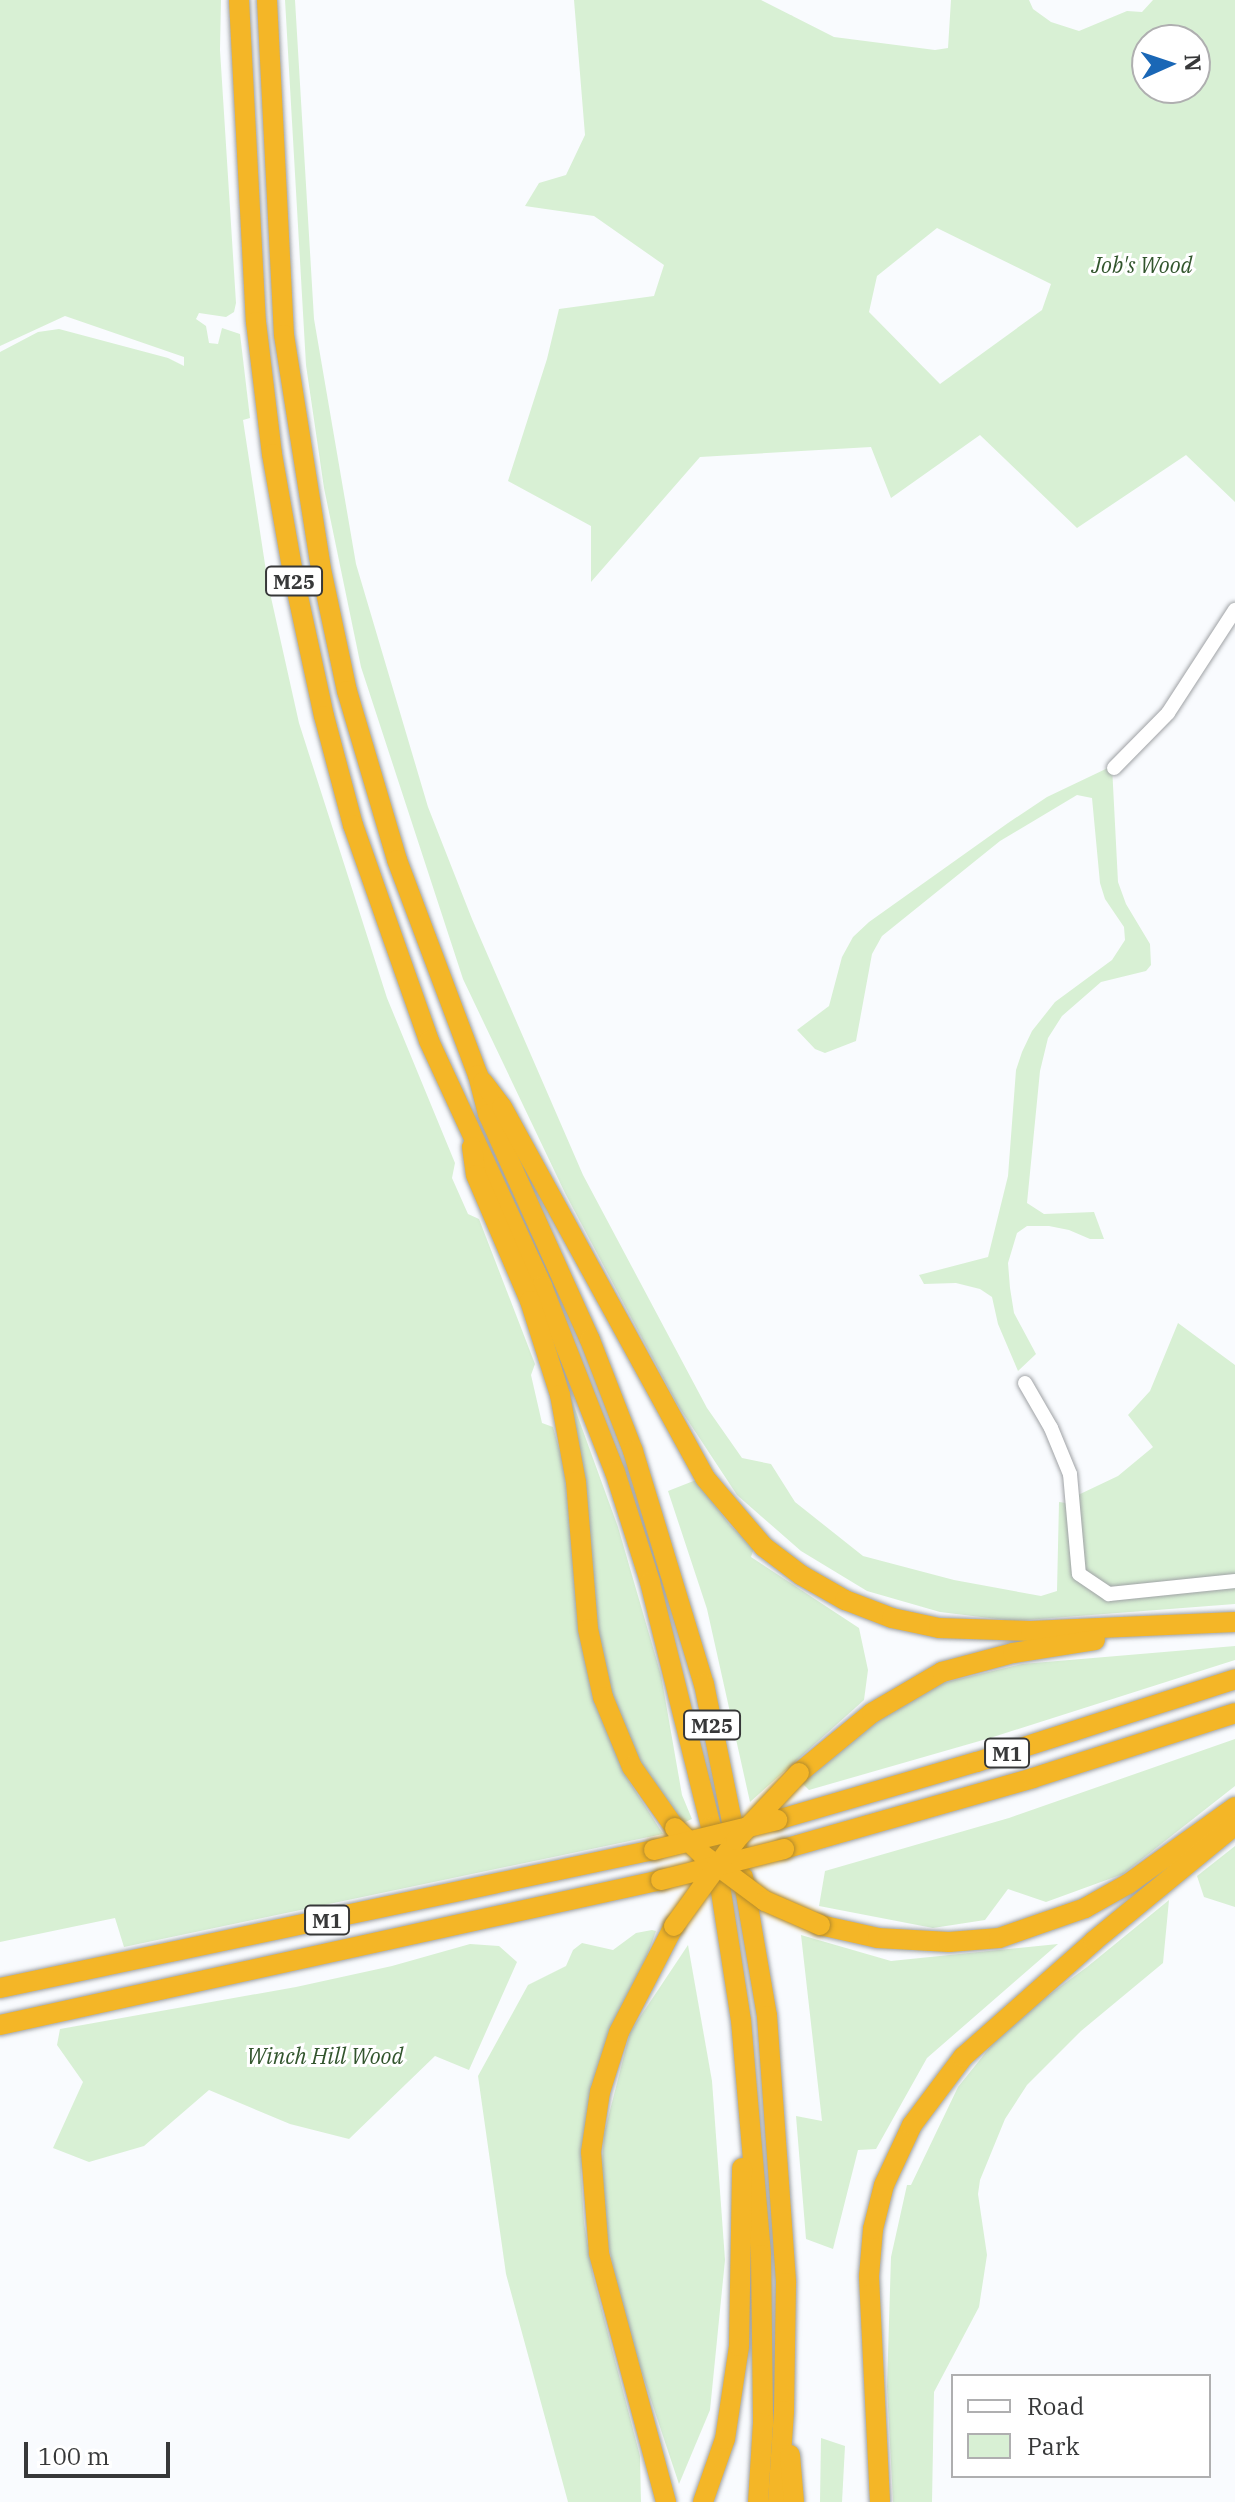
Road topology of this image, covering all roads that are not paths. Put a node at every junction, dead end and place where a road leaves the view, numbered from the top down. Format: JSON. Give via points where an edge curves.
{"nodes":[{"id":1,"x":239,"y":0,"type":"edge"},
{"id":2,"x":267,"y":0,"type":"edge"},
{"id":3,"x":1235,"y":610,"type":"edge"},
{"id":4,"x":1114,"y":768,"type":"dead end"},
{"id":5,"x":478,"y":1075,"type":"junction"},
{"id":6,"x":471,"y":1136,"type":"junction"},
{"id":7,"x":1025,"y":1383,"type":"dead end"},
{"id":8,"x":1235,"y":1581,"type":"edge"},
{"id":9,"x":1235,"y":1623,"type":"edge"},
{"id":10,"x":1235,"y":1679,"type":"edge"},
{"id":11,"x":1235,"y":1713,"type":"edge"},
{"id":12,"x":1235,"y":1807,"type":"edge"},
{"id":13,"x":1235,"y":1825,"type":"edge"},
{"id":14,"x":0,"y":1988,"type":"edge"},
{"id":15,"x":0,"y":2025,"type":"edge"},
{"id":16,"x":748,"y":2084,"type":"junction"},
{"id":17,"x":784,"y":2411,"type":"junction"},
{"id":18,"x":666,"y":2502,"type":"edge"},
{"id":19,"x":703,"y":2502,"type":"edge"},
{"id":20,"x":758,"y":2502,"type":"edge"},
{"id":21,"x":778,"y":2502,"type":"edge"},
{"id":22,"x":794,"y":2502,"type":"edge"},
{"id":23,"x":880,"y":2502,"type":"edge"}],
"edges":[{"from":1,"to":6,"type":"highway","number":"M25","via":[[256,322],[293,573],[353,825],[429,1041]]},
{"from":2,"to":5,"type":"highway","number":"M25","via":[[284,335],[321,569],[347,691],[384,819]]},
{"from":3,"to":4,"type":"street","via":[[1168,713]]},
{"from":5,"to":9,"type":"highway","via":[[502,1107],[705,1478],[756,1539],[801,1575],[845,1600],[939,1628],[1031,1631]]},
{"from":5,"to":17,"type":"highway","number":"M25","via":[[488,1114],[590,1340],[633,1451],[704,1684],[767,2016],[786,2283]]},
{"from":6,"to":12,"type":"highway","bridge":true,"via":[[476,1175],[530,1301],[560,1395],[576,1482],[588,1629],[603,1697],[632,1767],[675,1828],[703,1855],[765,1901],[820,1925],[878,1938],[999,1938],[1085,1908],[1128,1884]]},
{"from":6,"to":16,"type":"highway","number":"M25","via":[[571,1356],[650,1582],[711,1827]]},
{"from":7,"to":8,"type":"street","via":[[1070,1474],[1079,1574],[1109,1594]]},
{"from":9,"to":18,"type":"highway","bridge":true,"via":[[1069,1642],[942,1672],[872,1713],[799,1773],[711,1870],[674,1926],[619,2032],[600,2092],[591,2152],[594,2222],[605,2282]]},
{"from":10,"to":14,"type":"highway","number":"M1","bridge":true,"via":[[777,1820]]},
{"from":11,"to":15,"type":"highway","number":"M1","bridge":true,"via":[[1018,1783],[784,1849]]},
{"from":13,"to":23,"type":"highway","via":[[963,2057],[912,2125],[884,2185],[869,2276]]},
{"from":16,"to":19,"type":"highway","number":"M25","via":[[739,2346],[725,2439]]},
{"from":16,"to":20,"type":"highway","number":"M25","via":[[761,2255],[763,2423]]},
{"from":17,"to":21,"type":"highway","number":"M25"},
{"from":17,"to":22,"type":"highway","number":"M25"}]}
